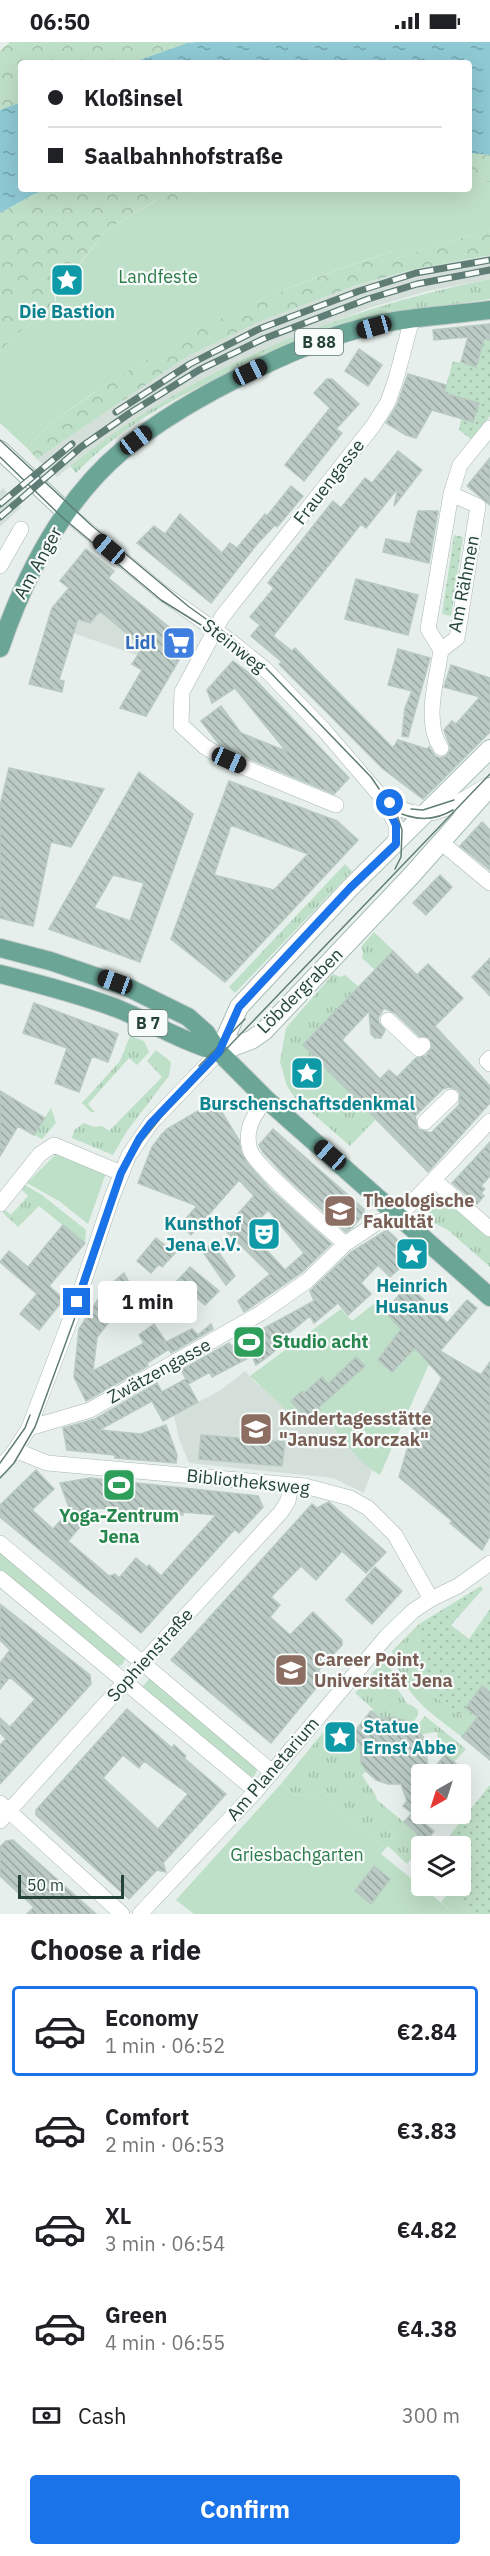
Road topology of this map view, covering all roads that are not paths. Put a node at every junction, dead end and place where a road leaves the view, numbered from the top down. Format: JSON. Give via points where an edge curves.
{"nodes":[{"id":1,"x":490,"y":310,"type":"edge"},
{"id":2,"x":412,"y":319,"type":"junction"},
{"id":3,"x":490,"y":428,"type":"edge"},
{"id":4,"x":0,"y":450,"type":"edge"},
{"id":5,"x":451,"y":494,"type":"junction"},
{"id":6,"x":67,"y":513,"type":"junction"},
{"id":7,"x":21,"y":530,"type":"dead end"},
{"id":8,"x":0,"y":566,"type":"edge"},
{"id":9,"x":215,"y":630,"type":"junction"},
{"id":10,"x":0,"y":648,"type":"edge"},
{"id":11,"x":441,"y":650,"type":"junction"},
{"id":12,"x":441,"y":748,"type":"dead end"},
{"id":13,"x":490,"y":749,"type":"edge"},
{"id":14,"x":490,"y":785,"type":"edge"},
{"id":15,"x":383,"y":799,"type":"junction"},
{"id":16,"x":336,"y":805,"type":"dead end"},
{"id":17,"x":427,"y":813,"type":"junction"},
{"id":18,"x":396,"y":844,"type":"junction"},
{"id":19,"x":448,"y":848,"type":"dead end"},
{"id":20,"x":490,"y":883,"type":"edge"},
{"id":21,"x":0,"y":948,"type":"edge"},
{"id":22,"x":0,"y":974,"type":"edge"},
{"id":23,"x":388,"y":1020,"type":"dead end"},
{"id":24,"x":423,"y":1045,"type":"dead end"},
{"id":25,"x":219,"y":1052,"type":"junction"},
{"id":26,"x":490,"y":1058,"type":"edge"},
{"id":27,"x":490,"y":1065,"type":"edge"},
{"id":28,"x":451,"y":1097,"type":"dead end"},
{"id":29,"x":267,"y":1100,"type":"junction"},
{"id":30,"x":490,"y":1121,"type":"edge"},
{"id":31,"x":425,"y":1122,"type":"dead end"},
{"id":32,"x":121,"y":1173,"type":"junction"},
{"id":33,"x":434,"y":1180,"type":"junction"},
{"id":34,"x":0,"y":1204,"type":"edge"},
{"id":35,"x":399,"y":1216,"type":"junction"},
{"id":36,"x":490,"y":1229,"type":"edge"},
{"id":37,"x":345,"y":1244,"type":"junction"},
{"id":38,"x":490,"y":1297,"type":"edge"},
{"id":39,"x":29,"y":1428,"type":"junction"},
{"id":40,"x":15,"y":1450,"type":"junction"},
{"id":41,"x":0,"y":1468,"type":"edge"},
{"id":42,"x":291,"y":1485,"type":"junction"},
{"id":43,"x":0,"y":1543,"type":"edge"},
{"id":44,"x":490,"y":1563,"type":"edge"},
{"id":45,"x":0,"y":1578,"type":"edge"},
{"id":46,"x":431,"y":1599,"type":"junction"},
{"id":47,"x":142,"y":1663,"type":"junction"},
{"id":48,"x":125,"y":1682,"type":"junction"},
{"id":49,"x":272,"y":1772,"type":"junction"},
{"id":50,"x":256,"y":1791,"type":"junction"},
{"id":51,"x":3,"y":1812,"type":"edge"},
{"id":52,"x":122,"y":1914,"type":"edge"},
{"id":53,"x":140,"y":1914,"type":"edge"}],
"edges":[{"from":1,"to":2,"type":"main road","number":"B 88"},
{"from":2,"to":6,"type":"main road","number":"B 88","via":[[314,343],[196,400],[122,450]]},
{"from":2,"to":9,"type":"street","name":"Frauengasse","via":[[396,379],[373,426]]},
{"from":3,"to":5,"type":"street","name":"Am Rähmen","via":[[460,465]]},
{"from":4,"to":6,"type":"main road"},
{"from":5,"to":11,"type":"street","name":"Am Rähmen","via":[[428,629]]},
{"from":5,"to":11,"type":"street","name":"Am Rähmen","via":[[478,506],[457,638]]},
{"from":6,"to":9,"type":"street","name":"Steinweg","via":[[160,591]]},
{"from":6,"to":10,"type":"main road","name":"Am Anger","number":"B 88","via":[[31,571]]},
{"from":7,"to":8,"type":"street","name":"Am Anger"},
{"from":9,"to":15,"type":"street","name":"Steinweg","via":[[265,669]]},
{"from":9,"to":16,"type":"street","name":"Frauengasse","via":[[182,692],[181,725],[206,747],[229,760]]},
{"from":11,"to":12,"type":"street","name":"Am Rähmen","via":[[432,712]]},
{"from":13,"to":17,"type":"main road","name":"Löbdergraben"},
{"from":14,"to":17,"type":"street","name":"Löbdergraben","via":[[447,809]]},
{"from":14,"to":25,"type":"main road","name":"Löbdergraben","via":[[419,867],[264,1031]]},
{"from":15,"to":17,"type":"street","name":"Steinweg","via":[[405,812]]},
{"from":15,"to":18,"type":"street","name":"Steinweg","via":[[396,825]]},
{"from":17,"to":18,"type":"main road","name":"Löbdergraben"},
{"from":18,"to":25,"type":"main road","name":"Löbdergraben","via":[[239,1007]]},
{"from":19,"to":20,"type":"street"},
{"from":21,"to":25,"type":"main road","number":"B 7","via":[[103,978],[150,997],[198,1024]]},
{"from":22,"to":25,"type":"main road","number":"B 7","via":[[116,1009]]},
{"from":23,"to":24,"type":"street","via":[[419,1049]]},
{"from":25,"to":29,"type":"main road","number":"B 7"},
{"from":25,"to":32,"type":"street","via":[[151,1123]]},
{"from":26,"to":27,"type":"street"},
{"from":28,"to":31,"type":"street"},
{"from":29,"to":35,"type":"main road","number":"B 7"},
{"from":29,"to":37,"type":"street","via":[[254,1115],[250,1152]]},
{"from":30,"to":33,"type":"street"},
{"from":32,"to":34,"type":"street","via":[[54,1145],[40,1154]]},
{"from":32,"to":39,"type":"street"},
{"from":33,"to":35,"type":"street"},
{"from":33,"to":36,"type":"street"},
{"from":35,"to":37,"type":"street","name":"Zwätzengasse","via":[[378,1222]]},
{"from":35,"to":38,"type":"main road","number":"B 7"},
{"from":37,"to":39,"type":"street","name":"Zwätzengasse","via":[[307,1281],[261,1313],[90,1410]]},
{"from":39,"to":40,"type":"street"},
{"from":40,"to":41,"type":"street"},
{"from":40,"to":42,"type":"street","name":"Bibliotheksweg","via":[[47,1463]]},
{"from":42,"to":46,"type":"street","name":"Bibliotheksweg","via":[[350,1498],[368,1508],[395,1535]]},
{"from":42,"to":47,"type":"street","name":"Sophienstraße","via":[[281,1512]]},
{"from":43,"to":47,"type":"street"},
{"from":44,"to":46,"type":"street","name":"Am Planetarium"},
{"from":45,"to":48,"type":"street"},
{"from":46,"to":49,"type":"street","name":"Am Planetarium","via":[[378,1646]]},
{"from":47,"to":48,"type":"street","name":"Sophienstraße"},
{"from":47,"to":49,"type":"street"},
{"from":48,"to":50,"type":"street"},
{"from":48,"to":51,"type":"street","name":"Sophienstraße"},
{"from":49,"to":50,"type":"street","name":"Am Planetarium"},
{"from":50,"to":53,"type":"street","name":"Am Planetarium"},
{"from":51,"to":52,"type":"street"}]}
